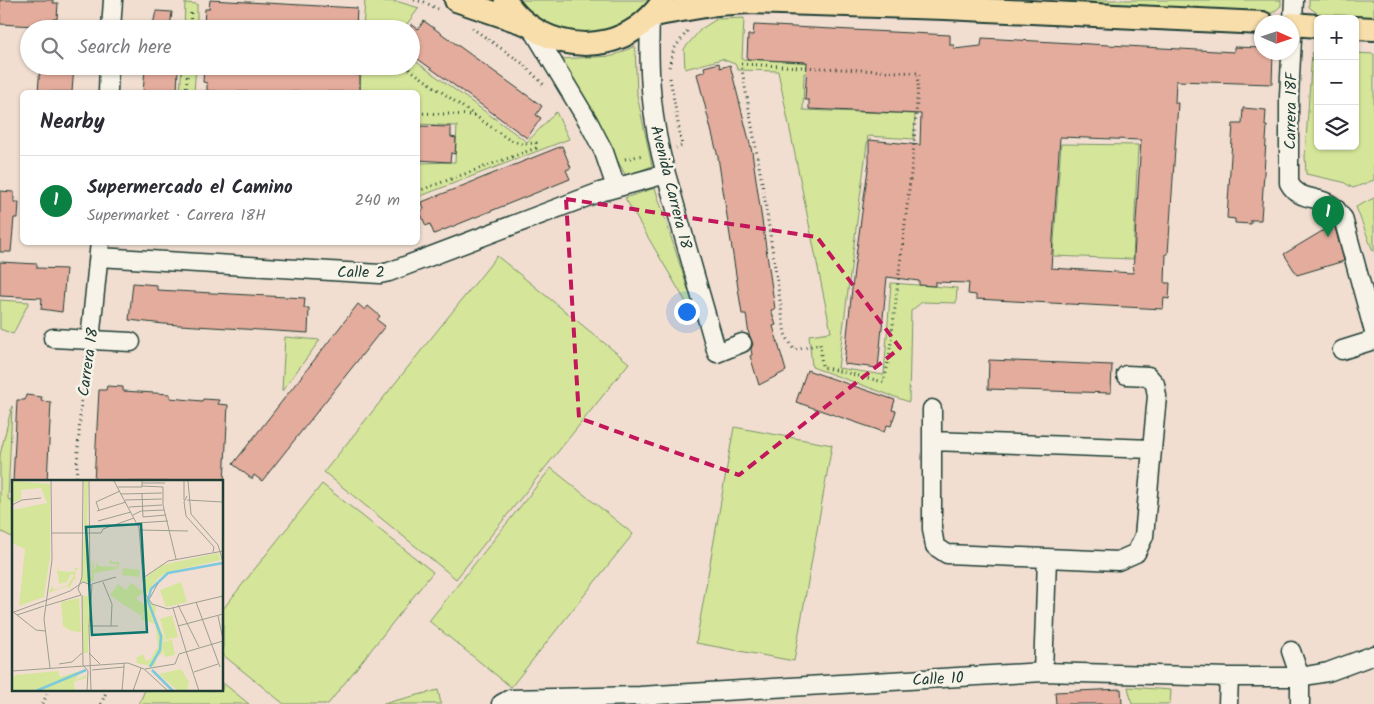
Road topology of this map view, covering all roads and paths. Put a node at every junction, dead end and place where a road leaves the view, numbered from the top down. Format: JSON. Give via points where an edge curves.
{"nodes":[{"id":1,"x":113,"y":0,"type":"edge"},
{"id":2,"x":414,"y":0,"type":"edge"},
{"id":3,"x":506,"y":0,"type":"edge"},
{"id":4,"x":1294,"y":0,"type":"edge"},
{"id":5,"x":448,"y":5,"type":"edge"},
{"id":6,"x":191,"y":11,"type":"dead end"},
{"id":7,"x":656,"y":11,"type":"edge"},
{"id":8,"x":1293,"y":15,"type":"edge"},
{"id":9,"x":112,"y":20,"type":"edge"},
{"id":10,"x":190,"y":20,"type":"edge"},
{"id":11,"x":1254,"y":23,"type":"edge"},
{"id":12,"x":694,"y":25,"type":"dead end"},
{"id":13,"x":1299,"y":25,"type":"edge"},
{"id":14,"x":529,"y":26,"type":"junction"},
{"id":15,"x":1314,"y":26,"type":"edge"},
{"id":16,"x":472,"y":28,"type":"dead end"},
{"id":17,"x":1359,"y":28,"type":"edge"},
{"id":18,"x":1374,"y":30,"type":"edge"},
{"id":19,"x":1286,"y":60,"type":"edge"},
{"id":20,"x":109,"y":75,"type":"edge"},
{"id":21,"x":187,"y":75,"type":"edge"},
{"id":22,"x":418,"y":75,"type":"edge"},
{"id":23,"x":108,"y":90,"type":"edge"},
{"id":24,"x":186,"y":90,"type":"edge"},
{"id":25,"x":550,"y":91,"type":"dead end"},
{"id":26,"x":420,"y":113,"type":"edge"},
{"id":27,"x":474,"y":115,"type":"junction"},
{"id":28,"x":660,"y":152,"type":"junction"},
{"id":29,"x":608,"y":164,"type":"junction"},
{"id":30,"x":666,"y":174,"type":"junction"},
{"id":31,"x":616,"y":187,"type":"junction"},
{"id":32,"x":420,"y":190,"type":"edge"},
{"id":33,"x":99,"y":250,"type":"edge"},
{"id":34,"x":1374,"y":332,"type":"edge"},
{"id":35,"x":785,"y":334,"type":"joint"},
{"id":36,"x":53,"y":338,"type":"dead end"},
{"id":37,"x":90,"y":340,"type":"junction"},
{"id":38,"x":1374,"y":340,"type":"edge"},
{"id":39,"x":131,"y":342,"type":"dead end"},
{"id":40,"x":742,"y":343,"type":"dead end"},
{"id":41,"x":1342,"y":350,"type":"dead end"},
{"id":42,"x":1126,"y":375,"type":"dead end"},
{"id":43,"x":932,"y":409,"type":"dead end"},
{"id":44,"x":932,"y":441,"type":"junction"},
{"id":45,"x":1152,"y":449,"type":"junction"},
{"id":46,"x":76,"y":480,"type":"edge"},
{"id":47,"x":1047,"y":559,"type":"junction"},
{"id":48,"x":1291,"y":651,"type":"dead end"},
{"id":49,"x":1374,"y":655,"type":"edge"},
{"id":50,"x":1043,"y":672,"type":"junction"},
{"id":51,"x":1300,"y":677,"type":"junction"},
{"id":52,"x":1229,"y":678,"type":"junction"},
{"id":53,"x":48,"y":692,"type":"edge"},
{"id":54,"x":106,"y":692,"type":"edge"},
{"id":55,"x":697,"y":698,"type":"edge"},
{"id":56,"x":43,"y":704,"type":"edge"},
{"id":57,"x":102,"y":704,"type":"edge"},
{"id":58,"x":501,"y":704,"type":"edge"},
{"id":59,"x":1228,"y":704,"type":"edge"},
{"id":60,"x":1300,"y":704,"type":"edge"}],
"edges":[{"from":1,"to":9,"type":"street"},
{"from":2,"to":5,"type":"path"},
{"from":3,"to":14,"type":"main road"},
{"from":4,"to":8,"type":"street","name":"Carrera 18F"},
{"from":5,"to":14,"type":"main road"},
{"from":6,"to":10,"type":"path"},
{"from":7,"to":11,"type":"main road","via":[[749,2]]},
{"from":7,"to":14,"type":"main road","via":[[629,33],[605,42],[580,45],[554,40]]},
{"from":7,"to":28,"type":"street","name":"Avenida Carrera 18","via":[[648,57],[650,94]]},
{"from":12,"to":28,"type":"path","via":[[674,49],[668,69],[682,146]]},
{"from":13,"to":15,"type":"main road"},
{"from":14,"to":29,"type":"street","via":[[574,95]]},
{"from":16,"to":25,"type":"path","via":[[522,63]]},
{"from":17,"to":18,"type":"main road"},
{"from":19,"to":34,"type":"street","name":"Carrera 18F","via":[[1281,96],[1290,183],[1294,191],[1322,200],[1335,208],[1342,218]]},
{"from":20,"to":23,"type":"street"},
{"from":21,"to":24,"type":"path"},
{"from":22,"to":27,"type":"path"},
{"from":26,"to":27,"type":"path"},
{"from":27,"to":32,"type":"path","via":[[508,139],[522,144],[536,143],[536,148]]},
{"from":28,"to":29,"type":"path"},
{"from":28,"to":30,"type":"street","name":"Avenida Carrera 18"},
{"from":29,"to":31,"type":"street"},
{"from":30,"to":31,"type":"street","name":"Calle 2"},
{"from":30,"to":40,"type":"street","name":"Avenida Carrera 18","via":[[717,353]]},
{"from":31,"to":33,"type":"street","name":"Calle 2","via":[[380,274]]},
{"from":33,"to":37,"type":"street","name":"Carrera 18"},
{"from":35,"to":35,"type":"path","via":[[741,64],[918,72],[913,156],[884,382],[822,367],[820,344],[794,350]]},
{"from":36,"to":37,"type":"street"},
{"from":37,"to":39,"type":"street"},
{"from":37,"to":46,"type":"path","name":"Carrera 18","via":[[83,370]]},
{"from":38,"to":41,"type":"street"},
{"from":42,"to":45,"type":"street","via":[[1148,376],[1155,384],[1157,396]]},
{"from":43,"to":44,"type":"street"},
{"from":44,"to":45,"type":"street"},
{"from":44,"to":47,"type":"street","via":[[932,530],[935,546],[947,554]]},
{"from":45,"to":47,"type":"street","via":[[1144,536],[1136,553],[1118,561]]},
{"from":47,"to":50,"type":"street"},
{"from":48,"to":51,"type":"street"},
{"from":49,"to":51,"type":"street","name":"Calle 10","via":[[1328,672]]},
{"from":50,"to":52,"type":"street","name":"Calle 10"},
{"from":50,"to":55,"type":"street","name":"Calle 10"},
{"from":51,"to":52,"type":"street","name":"Calle 10"},
{"from":51,"to":60,"type":"street"},
{"from":52,"to":59,"type":"street"},
{"from":53,"to":56,"type":"path"},
{"from":54,"to":57,"type":"path"},
{"from":55,"to":58,"type":"street","name":"Calle 10","via":[[510,699]]}]}
